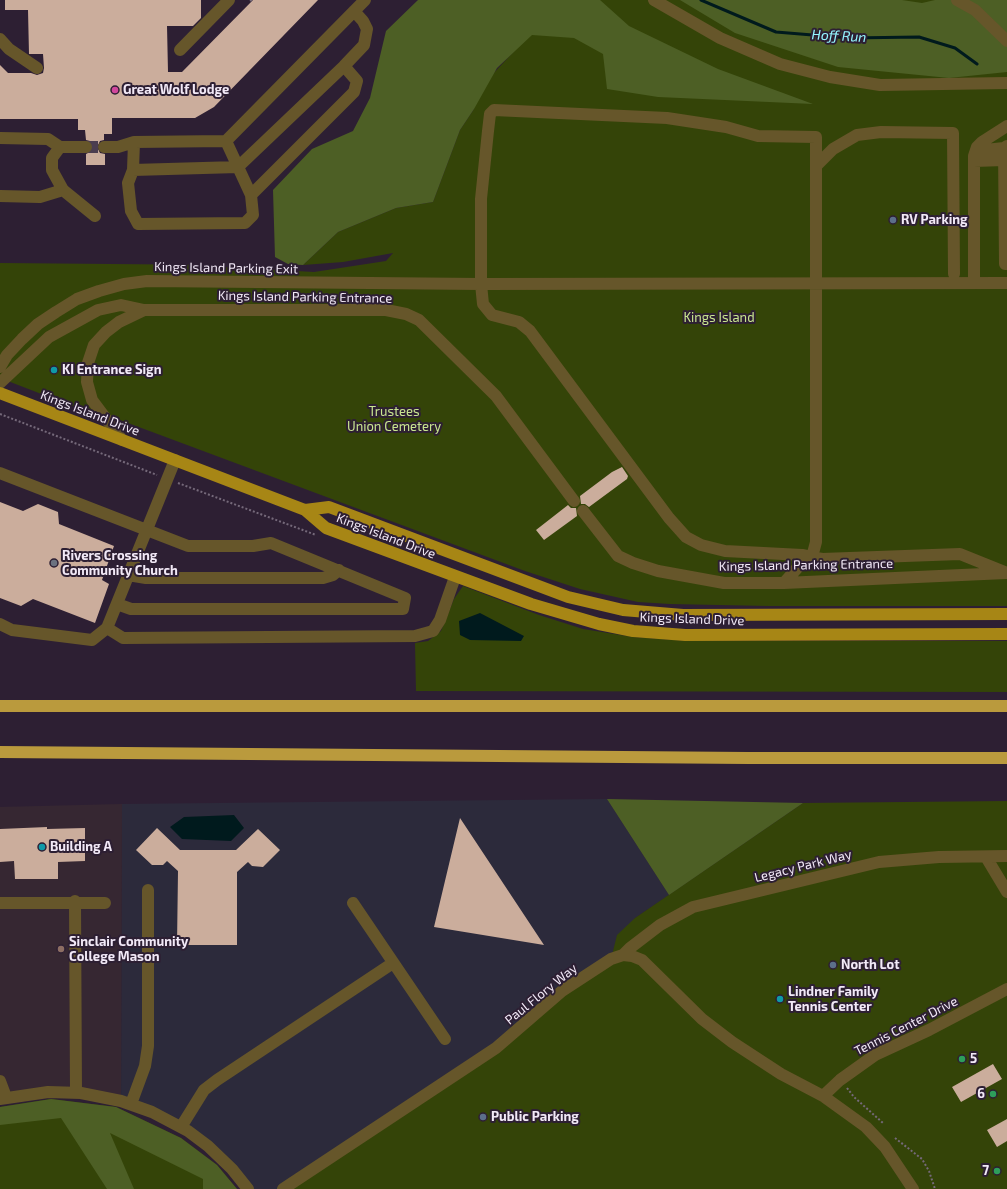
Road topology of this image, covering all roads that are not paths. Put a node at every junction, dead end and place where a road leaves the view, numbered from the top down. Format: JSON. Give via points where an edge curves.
{"nodes":[{"id":1,"x":229,"y":0,"type":"edge"},
{"id":2,"x":365,"y":0,"type":"edge"},
{"id":3,"x":654,"y":0,"type":"edge"},
{"id":4,"x":957,"y":0,"type":"edge"},
{"id":5,"x":354,"y":11,"type":"junction"},
{"id":6,"x":0,"y":39,"type":"edge"},
{"id":7,"x":1007,"y":41,"type":"edge"},
{"id":8,"x":180,"y":50,"type":"dead end"},
{"id":9,"x":344,"y":66,"type":"junction"},
{"id":10,"x":37,"y":68,"type":"dead end"},
{"id":11,"x":1007,"y":83,"type":"edge"},
{"id":12,"x":1007,"y":126,"type":"edge"},
{"id":13,"x":0,"y":138,"type":"edge"},
{"id":14,"x":226,"y":141,"type":"junction"},
{"id":15,"x":134,"y":142,"type":"junction"},
{"id":16,"x":60,"y":147,"type":"junction"},
{"id":17,"x":86,"y":147,"type":"tunnel mouth"},
{"id":18,"x":104,"y":147,"type":"tunnel mouth"},
{"id":19,"x":1005,"y":152,"type":"edge"},
{"id":20,"x":975,"y":156,"type":"junction"},
{"id":21,"x":816,"y":166,"type":"junction"},
{"id":22,"x":238,"y":167,"type":"junction"},
{"id":23,"x":133,"y":170,"type":"junction"},
{"id":24,"x":63,"y":190,"type":"junction"},
{"id":25,"x":251,"y":195,"type":"junction"},
{"id":26,"x":0,"y":196,"type":"edge"},
{"id":27,"x":95,"y":216,"type":"dead end"},
{"id":28,"x":1007,"y":264,"type":"edge"},
{"id":29,"x":954,"y":274,"type":"dead end"},
{"id":30,"x":817,"y":283,"type":"junction"},
{"id":31,"x":974,"y":283,"type":"junction"},
{"id":32,"x":1007,"y":283,"type":"edge"},
{"id":33,"x":481,"y":284,"type":"junction"},
{"id":34,"x":144,"y":310,"type":"junction"},
{"id":35,"x":0,"y":368,"type":"edge"},
{"id":36,"x":0,"y":383,"type":"edge"},
{"id":37,"x":0,"y":393,"type":"edge"},
{"id":38,"x":122,"y":440,"type":"junction"},
{"id":39,"x":175,"y":460,"type":"junction"},
{"id":40,"x":0,"y":473,"type":"edge"},
{"id":41,"x":574,"y":501,"type":"dead end"},
{"id":42,"x":305,"y":510,"type":"junction"},
{"id":43,"x":583,"y":511,"type":"dead end"},
{"id":44,"x":146,"y":530,"type":"junction"},
{"id":45,"x":812,"y":558,"type":"junction"},
{"id":46,"x":973,"y":558,"type":"junction"},
{"id":47,"x":339,"y":570,"type":"junction"},
{"id":48,"x":1007,"y":573,"type":"edge"},
{"id":49,"x":954,"y":574,"type":"junction"},
{"id":50,"x":128,"y":575,"type":"junction"},
{"id":51,"x":455,"y":577,"type":"junction"},
{"id":52,"x":784,"y":583,"type":"junction"},
{"id":53,"x":117,"y":604,"type":"junction"},
{"id":54,"x":1007,"y":614,"type":"edge"},
{"id":55,"x":0,"y":624,"type":"edge"},
{"id":56,"x":107,"y":628,"type":"junction"},
{"id":57,"x":1007,"y":634,"type":"edge"},
{"id":58,"x":0,"y":706,"type":"edge"},
{"id":59,"x":1007,"y":706,"type":"edge"},
{"id":60,"x":0,"y":752,"type":"edge"},
{"id":61,"x":1007,"y":758,"type":"edge"},
{"id":62,"x":1007,"y":856,"type":"edge"},
{"id":63,"x":986,"y":857,"type":"junction"},
{"id":64,"x":148,"y":890,"type":"dead end"},
{"id":65,"x":1007,"y":892,"type":"edge"},
{"id":66,"x":75,"y":902,"type":"junction"},
{"id":67,"x":0,"y":903,"type":"edge"},
{"id":68,"x":105,"y":903,"type":"dead end"},
{"id":69,"x":353,"y":904,"type":"dead end"},
{"id":70,"x":623,"y":955,"type":"junction"},
{"id":71,"x":393,"y":963,"type":"junction"},
{"id":72,"x":1007,"y":988,"type":"edge"},
{"id":73,"x":444,"y":1039,"type":"dead end"},
{"id":74,"x":0,"y":1081,"type":"edge"},
{"id":75,"x":76,"y":1093,"type":"junction"},
{"id":76,"x":823,"y":1096,"type":"junction"},
{"id":77,"x":3,"y":1098,"type":"edge"},
{"id":78,"x":131,"y":1104,"type":"junction"},
{"id":79,"x":181,"y":1127,"type":"junction"},
{"id":80,"x":248,"y":1189,"type":"edge"},
{"id":81,"x":283,"y":1189,"type":"edge"},
{"id":82,"x":913,"y":1189,"type":"edge"}],
"edges":[{"from":1,"to":8,"type":"street"},
{"from":2,"to":5,"type":"street"},
{"from":3,"to":11,"type":"street","via":[[734,44],[780,64],[830,77],[880,85]]},
{"from":4,"to":7,"type":"street","via":[[975,10]]},
{"from":5,"to":9,"type":"street","via":[[367,30],[364,44]]},
{"from":5,"to":14,"type":"street"},
{"from":6,"to":10,"type":"street","via":[[9,49]]},
{"from":9,"to":22,"type":"street"},
{"from":9,"to":25,"type":"street","via":[[357,82],[354,92]]},
{"from":12,"to":20,"type":"street","via":[[982,142]]},
{"from":13,"to":16,"type":"street","via":[[48,139]]},
{"from":14,"to":15,"type":"street"},
{"from":14,"to":22,"type":"street"},
{"from":15,"to":18,"type":"street","via":[[118,147]]},
{"from":15,"to":23,"type":"street"},
{"from":16,"to":17,"type":"street"},
{"from":16,"to":24,"type":"street","via":[[52,158],[52,170]]},
{"from":19,"to":20,"type":"street"},
{"from":19,"to":28,"type":"street"},
{"from":20,"to":31,"type":"street"},
{"from":21,"to":29,"type":"street","via":[[833,149],[857,135],[881,132],[953,133]]},
{"from":21,"to":30,"type":"street"},
{"from":21,"to":33,"type":"street","via":[[816,137],[758,136],[726,127],[667,118],[494,110],[490,114],[481,200]]},
{"from":22,"to":23,"type":"street"},
{"from":22,"to":25,"type":"street"},
{"from":23,"to":25,"type":"street","via":[[128,182],[131,211],[138,224],[244,223],[252,215]]},
{"from":24,"to":26,"type":"street","via":[[40,197]]},
{"from":24,"to":27,"type":"street"},
{"from":30,"to":31,"type":"street","name":"Kings Island Parking Exit"},
{"from":30,"to":33,"type":"street","name":"Kings Island Parking Exit"},
{"from":30,"to":45,"type":"street","via":[[816,542]]},
{"from":31,"to":32,"type":"street","name":"Kings Island Parking Exit"},
{"from":33,"to":35,"type":"street","name":"Kings Island Parking Exit","via":[[168,280],[124,284],[77,299],[38,324],[7,355]]},
{"from":33,"to":45,"type":"street","via":[[483,304],[487,310],[498,318],[519,322],[530,331],[669,518],[686,537],[701,545],[725,550],[792,554]]},
{"from":34,"to":36,"type":"street","name":"Kings Island Parking Entrance","via":[[121,305],[98,310],[76,321],[49,337]]},
{"from":34,"to":38,"type":"street","via":[[119,322],[106,332],[94,346],[88,363],[88,382],[92,400]]},
{"from":34,"to":41,"type":"street","name":"Kings Island Parking Entrance","via":[[386,310],[406,314],[419,320],[496,396]]},
{"from":37,"to":38,"type":"main road","name":"Kings Island Drive"},
{"from":38,"to":39,"type":"main road","name":"Kings Island Drive"},
{"from":39,"to":42,"type":"main road","name":"Kings Island Drive"},
{"from":39,"to":44,"type":"street"},
{"from":40,"to":44,"type":"street"},
{"from":42,"to":51,"type":"main road","name":"Kings Island Drive","via":[[326,528]]},
{"from":42,"to":54,"type":"main road","name":"Kings Island Drive","via":[[329,507],[562,595],[623,610],[683,615]]},
{"from":43,"to":52,"type":"street","name":"Kings Island Parking Entrance","via":[[618,556],[633,563],[666,573],[724,583]]},
{"from":44,"to":47,"type":"street","via":[[188,546],[253,546],[271,543]]},
{"from":44,"to":50,"type":"street"},
{"from":45,"to":46,"type":"street","via":[[827,560],[960,554]]},
{"from":45,"to":52,"type":"street","via":[[799,566]]},
{"from":46,"to":48,"type":"street"},
{"from":46,"to":49,"type":"street"},
{"from":47,"to":50,"type":"street","via":[[323,578],[146,578]]},
{"from":47,"to":53,"type":"street","via":[[405,598],[403,609],[131,609]]},
{"from":48,"to":49,"type":"street","name":"Kings Island Parking Entrance"},
{"from":49,"to":52,"type":"street","name":"Kings Island Parking Entrance"},
{"from":50,"to":53,"type":"street"},
{"from":51,"to":56,"type":"street","via":[[440,620],[434,631],[426,635],[123,638]]},
{"from":51,"to":57,"type":"main road","name":"Kings Island Drive","via":[[573,617],[661,634]]},
{"from":53,"to":56,"type":"street"},
{"from":55,"to":56,"type":"street","via":[[12,630],[92,640]]},
{"from":58,"to":59,"type":"highway"},
{"from":60,"to":61,"type":"highway"},
{"from":62,"to":63,"type":"street","name":"Legacy Park Way"},
{"from":63,"to":65,"type":"street"},
{"from":63,"to":70,"type":"street","name":"Legacy Park Way","via":[[939,857],[879,862],[693,907],[660,925]]},
{"from":64,"to":78,"type":"street","via":[[148,1046],[145,1066]]},
{"from":66,"to":67,"type":"street"},
{"from":66,"to":68,"type":"street"},
{"from":66,"to":75,"type":"street"},
{"from":69,"to":71,"type":"street"},
{"from":70,"to":76,"type":"street","via":[[642,960],[702,1019],[732,1042],[781,1074]]},
{"from":70,"to":81,"type":"street","name":"Paul Flory Way","via":[[611,959],[562,991],[496,1048]]},
{"from":71,"to":73,"type":"street"},
{"from":71,"to":79,"type":"street","via":[[204,1090]]},
{"from":72,"to":76,"type":"street","name":"Tennis Center Drive","via":[[871,1058]]},
{"from":74,"to":77,"type":"street"},
{"from":75,"to":77,"type":"street","via":[[48,1092]]},
{"from":75,"to":78,"type":"street","via":[[97,1095]]},
{"from":76,"to":82,"type":"street","via":[[878,1138]]},
{"from":78,"to":79,"type":"street"},
{"from":79,"to":80,"type":"street","via":[[208,1146]]}]}
